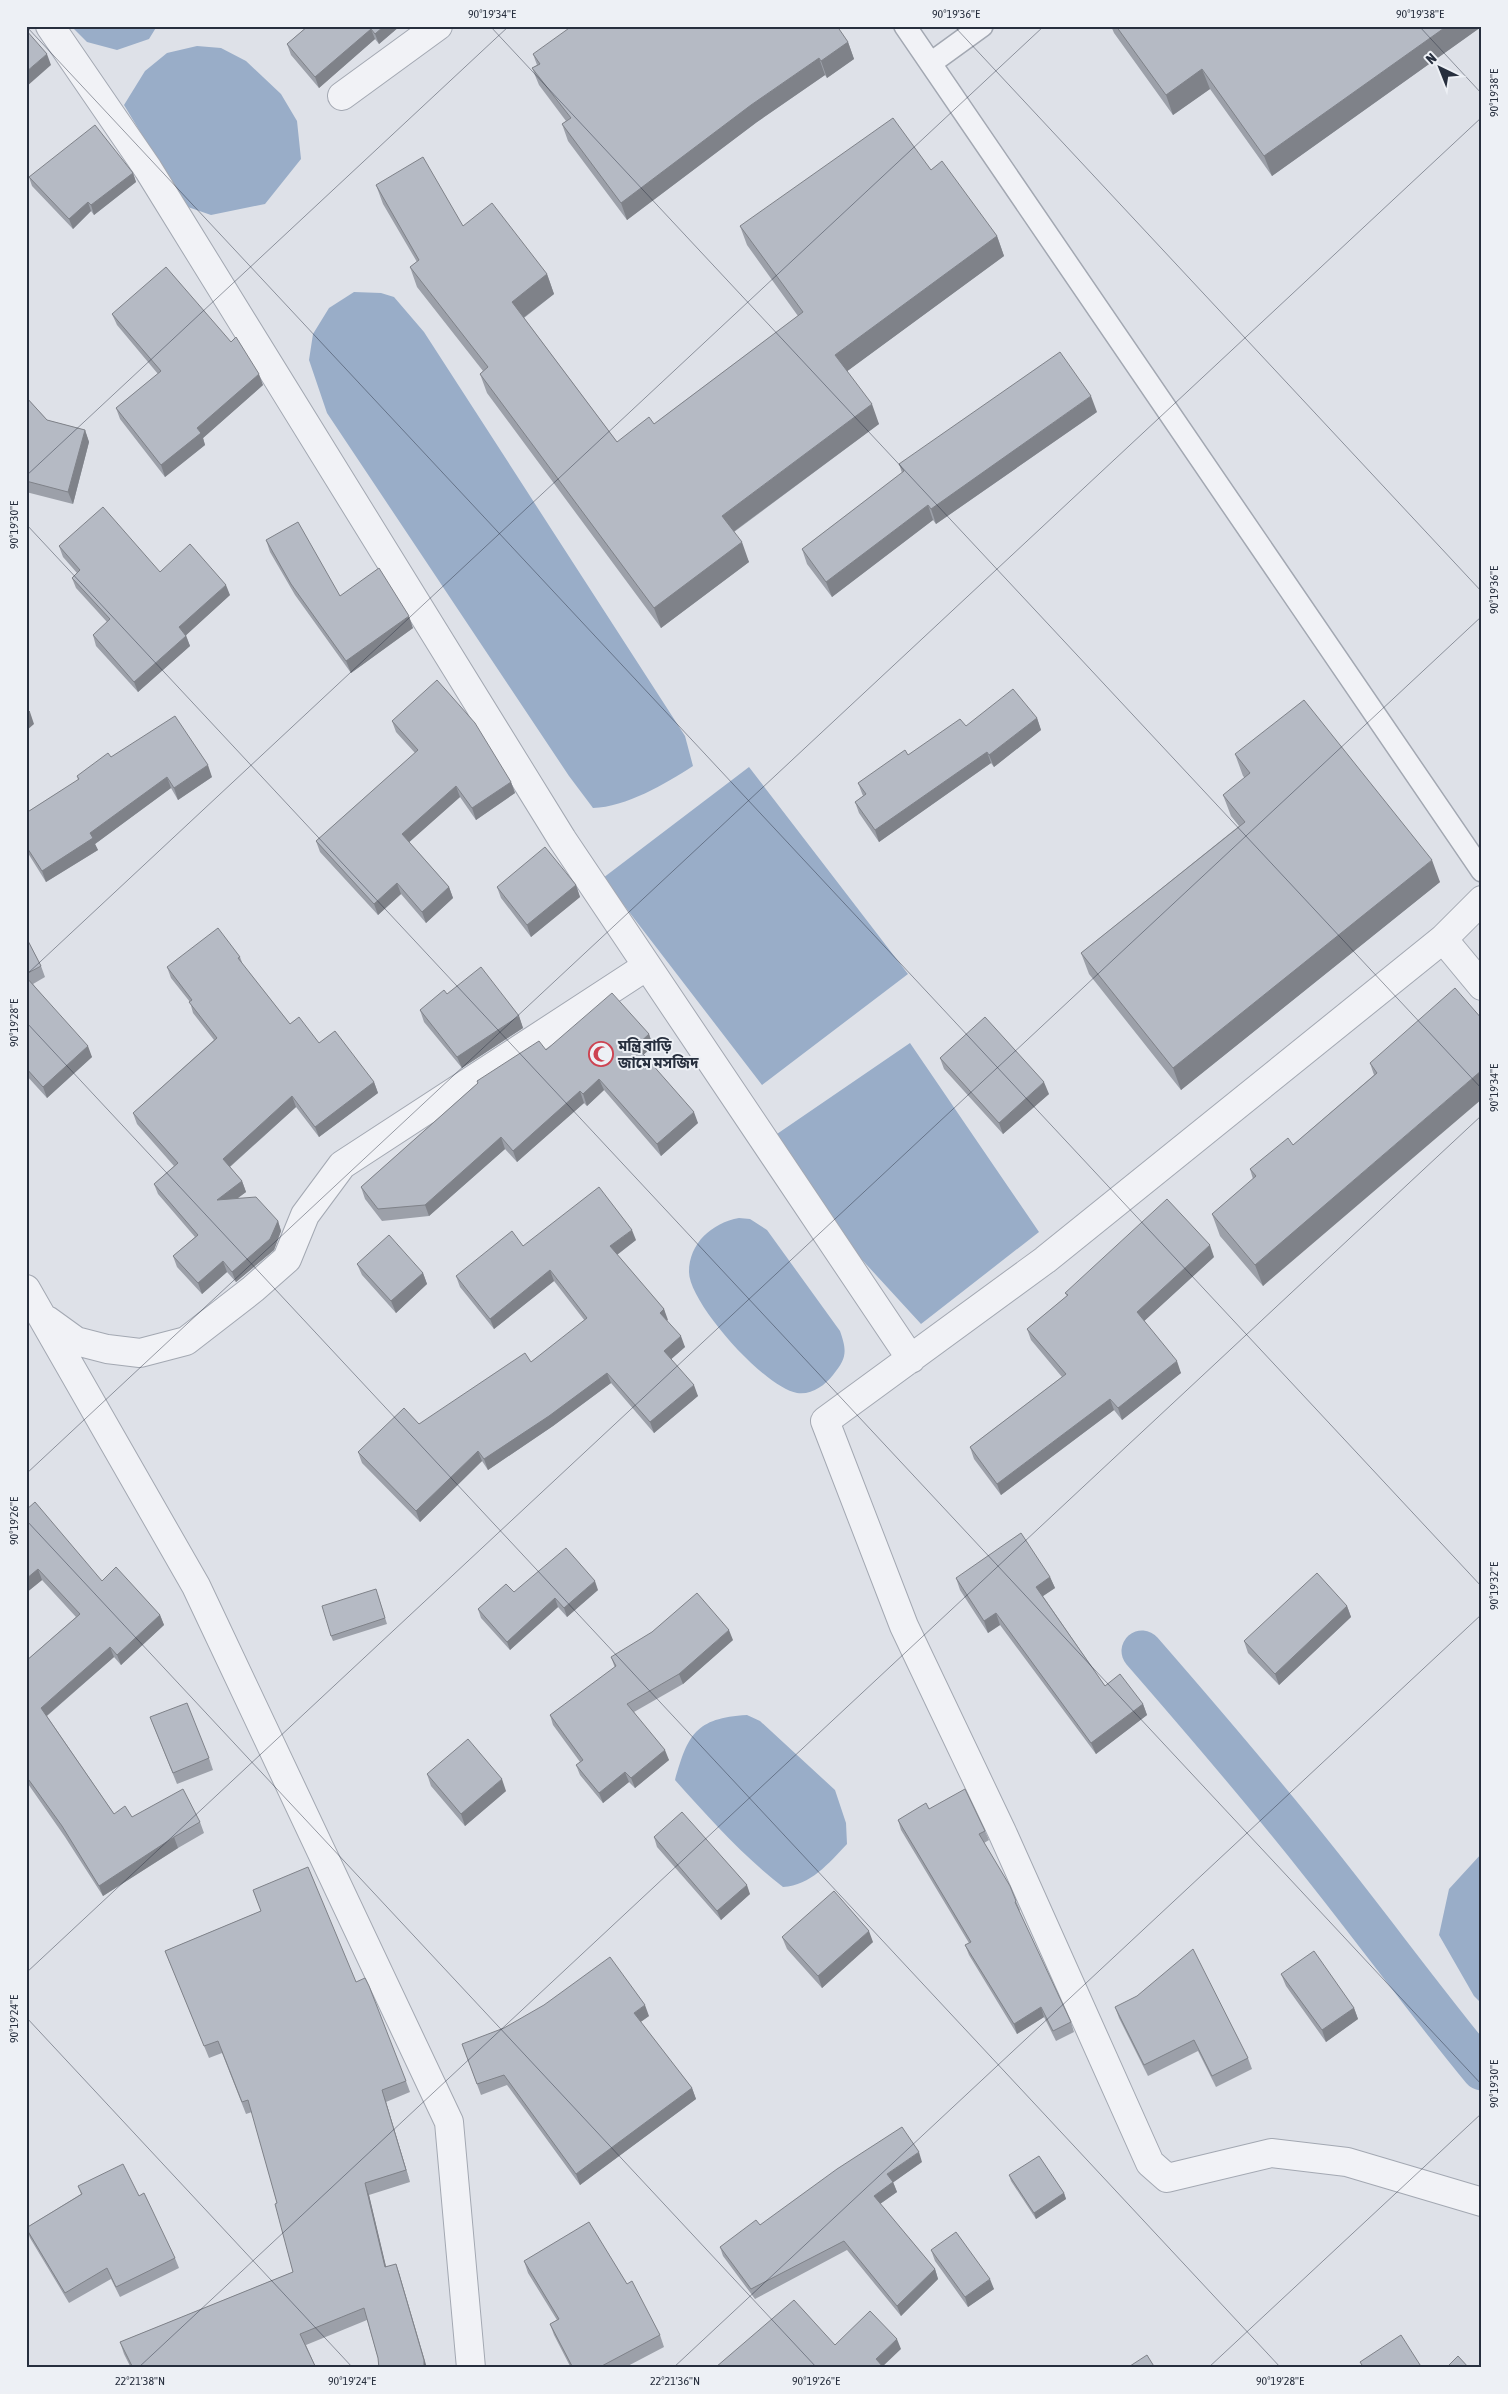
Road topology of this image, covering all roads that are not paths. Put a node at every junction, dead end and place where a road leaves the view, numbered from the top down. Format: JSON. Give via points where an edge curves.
{"nodes":[{"id":1,"x":50,"y":26,"type":"edge"},
{"id":2,"x":438,"y":26,"type":"edge"},
{"id":3,"x":905,"y":26,"type":"edge"},
{"id":4,"x":982,"y":26,"type":"edge"},
{"id":5,"x":931,"y":62,"type":"junction"},
{"id":6,"x":342,"y":96,"type":"dead end"},
{"id":7,"x":1482,"y":871,"type":"edge"},
{"id":8,"x":1482,"y":900,"type":"edge"},
{"id":9,"x":1444,"y":939,"type":"junction"},
{"id":10,"x":647,"y":966,"type":"junction"},
{"id":11,"x":1482,"y":986,"type":"edge"},
{"id":12,"x":26,"y":1289,"type":"edge"},
{"id":13,"x":33,"y":1318,"type":"edge"},
{"id":14,"x":911,"y":1359,"type":"junction"},
{"id":15,"x":1482,"y":2202,"type":"edge"},
{"id":16,"x":471,"y":2368,"type":"edge"}],
"edges":[{"from":1,"to":10,"type":"street","via":[[148,169],[562,839]]},
{"from":2,"to":6,"type":"street"},
{"from":3,"to":5,"type":"lane"},
{"from":4,"to":5,"type":"lane"},
{"from":5,"to":7,"type":"lane"},
{"from":8,"to":9,"type":"street"},
{"from":9,"to":11,"type":"street"},
{"from":9,"to":14,"type":"street","via":[[1045,1260]]},
{"from":10,"to":13,"type":"street","via":[[342,1165],[305,1215],[287,1259],[186,1341],[140,1353],[107,1349],[76,1341]]},
{"from":10,"to":14,"type":"street"},
{"from":12,"to":13,"type":"street"},
{"from":13,"to":16,"type":"street","via":[[196,1586],[450,2122]]},
{"from":14,"to":15,"type":"street","via":[[825,1421],[904,1626],[1002,1832],[1150,2163],[1167,2178],[1271,2153],[1347,2162]]}]}
